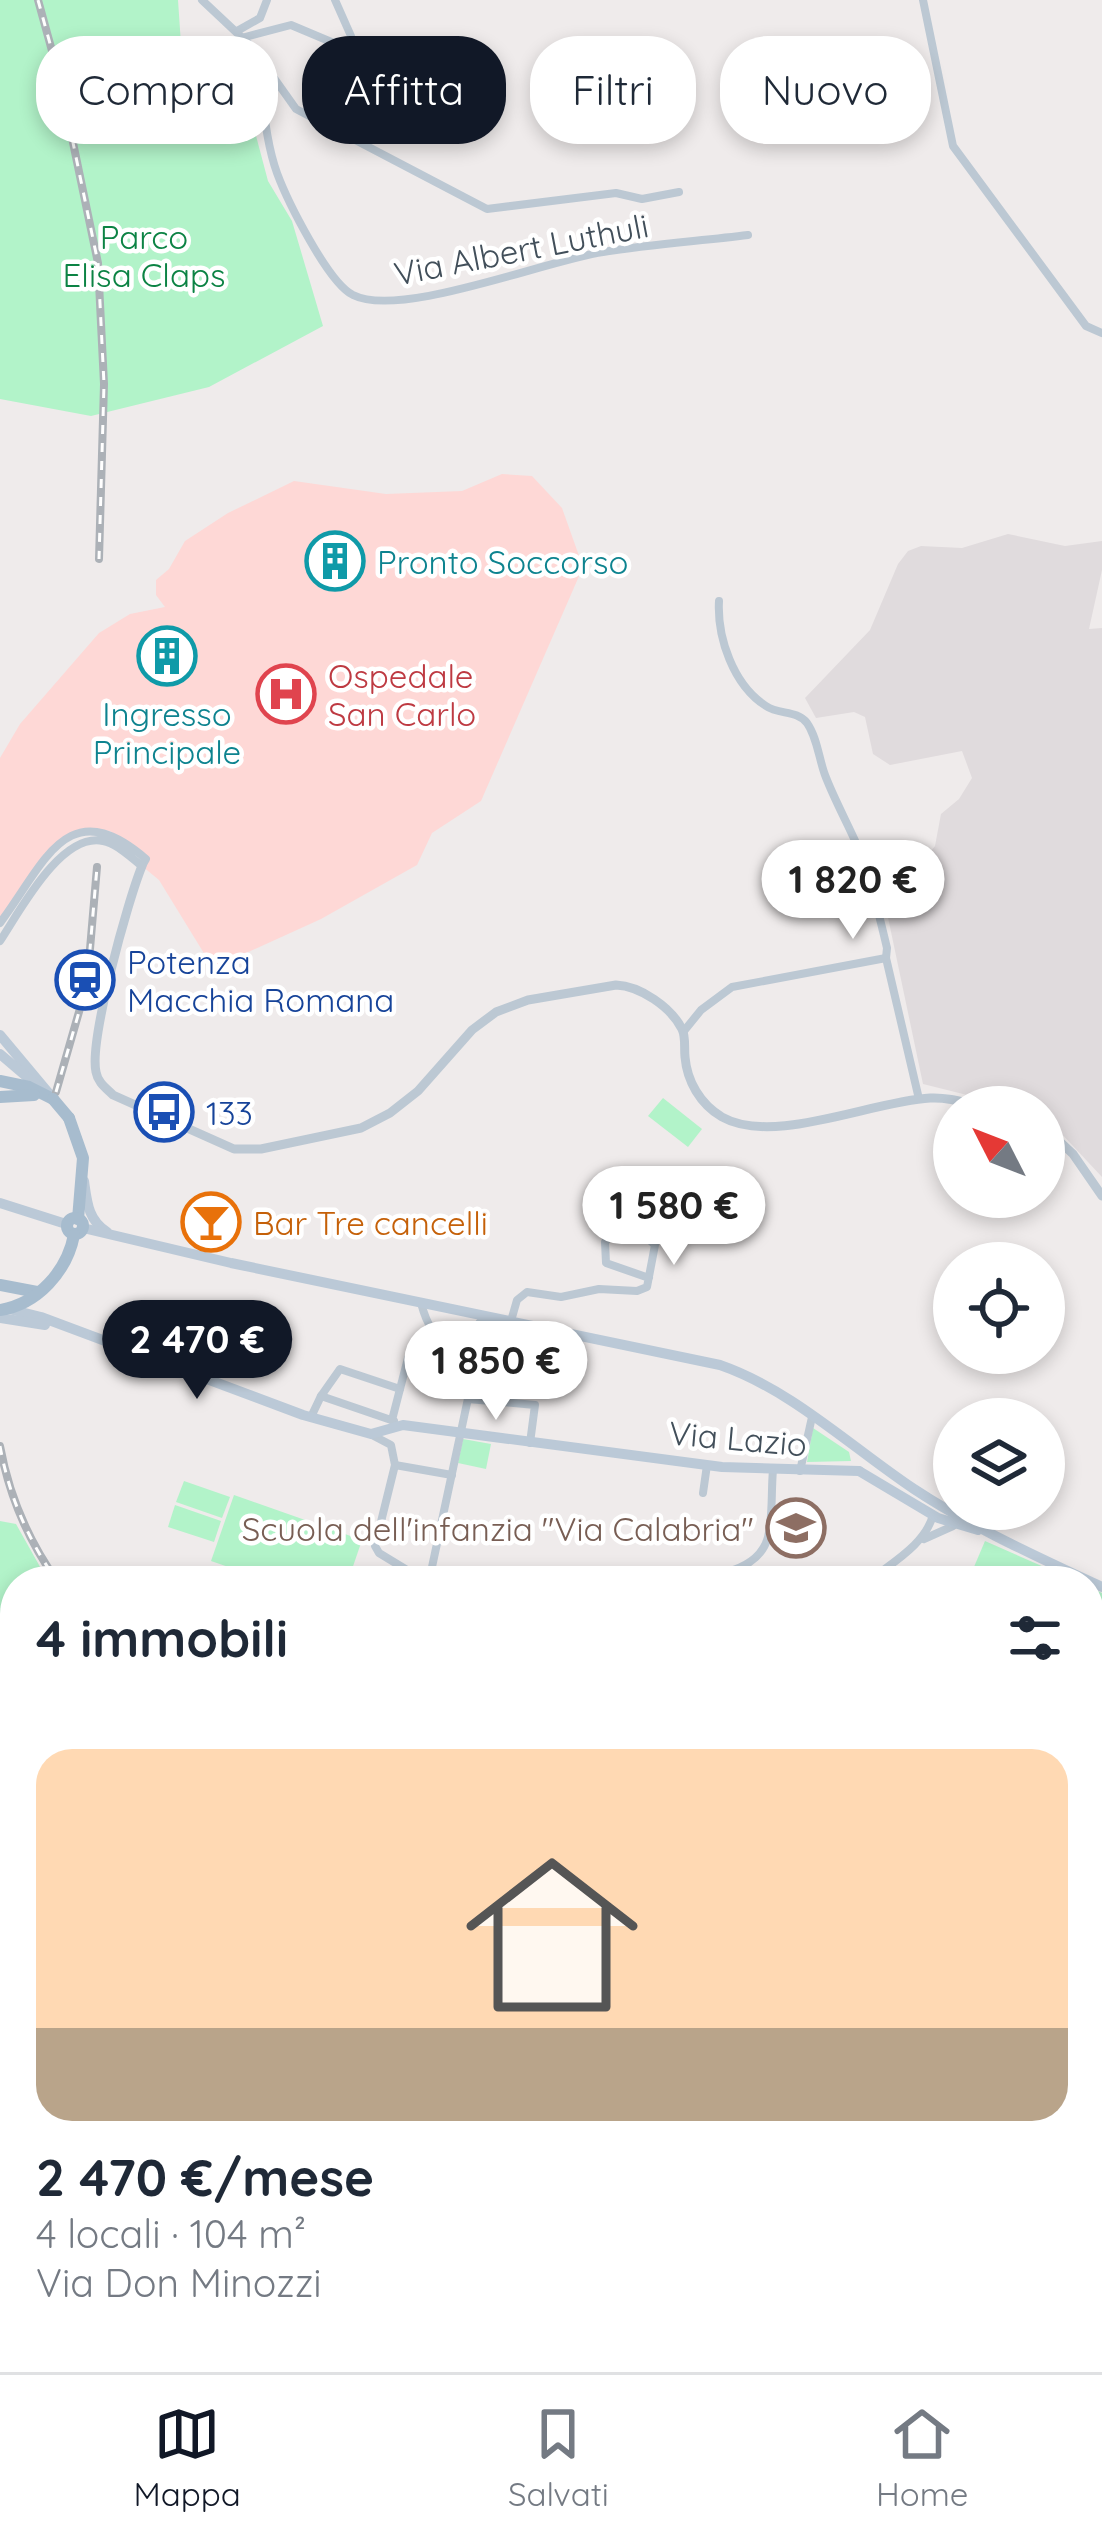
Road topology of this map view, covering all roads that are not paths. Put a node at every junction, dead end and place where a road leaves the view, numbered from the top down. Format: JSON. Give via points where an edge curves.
{"nodes":[{"id":1,"x":202,"y":0,"type":"edge"},
{"id":2,"x":267,"y":0,"type":"edge"},
{"id":3,"x":335,"y":0,"type":"edge"},
{"id":4,"x":923,"y":0,"type":"edge"},
{"id":5,"x":240,"y":34,"type":"junction"},
{"id":6,"x":278,"y":87,"type":"edge"},
{"id":7,"x":272,"y":144,"type":"edge"},
{"id":8,"x":679,"y":193,"type":"dead end"},
{"id":9,"x":748,"y":235,"type":"dead end"},
{"id":10,"x":1102,"y":333,"type":"edge"},
{"id":11,"x":719,"y":601,"type":"dead end"},
{"id":12,"x":144,"y":862,"type":"junction"},
{"id":13,"x":0,"y":922,"type":"edge"},
{"id":14,"x":0,"y":941,"type":"edge"},
{"id":15,"x":886,"y":958,"type":"junction"},
{"id":16,"x":684,"y":1031,"type":"junction"},
{"id":17,"x":0,"y":1035,"type":"edge"},
{"id":18,"x":0,"y":1054,"type":"edge"},
{"id":19,"x":0,"y":1081,"type":"edge"},
{"id":20,"x":0,"y":1097,"type":"edge"},
{"id":21,"x":933,"y":1098,"type":"edge"},
{"id":22,"x":52,"y":1099,"type":"junction"},
{"id":23,"x":919,"y":1099,"type":"junction"},
{"id":24,"x":1065,"y":1147,"type":"edge"},
{"id":25,"x":83,"y":1173,"type":"junction"},
{"id":26,"x":1102,"y":1196,"type":"edge"},
{"id":27,"x":0,"y":1203,"type":"edge"},
{"id":28,"x":75,"y":1226,"type":"junction"},
{"id":29,"x":121,"y":1239,"type":"junction"},
{"id":30,"x":649,"y":1279,"type":"junction"},
{"id":31,"x":0,"y":1285,"type":"edge"},
{"id":32,"x":38,"y":1292,"type":"junction"},
{"id":33,"x":422,"y":1303,"type":"junction"},
{"id":34,"x":4,"y":1314,"type":"edge"},
{"id":35,"x":486,"y":1315,"type":"junction"},
{"id":36,"x":511,"y":1321,"type":"junction"},
{"id":37,"x":400,"y":1389,"type":"junction"},
{"id":38,"x":322,"y":1396,"type":"junction"},
{"id":39,"x":468,"y":1399,"type":"junction"},
{"id":40,"x":812,"y":1417,"type":"junction"},
{"id":41,"x":311,"y":1418,"type":"junction"},
{"id":42,"x":398,"y":1422,"type":"junction"},
{"id":43,"x":371,"y":1434,"type":"junction"},
{"id":44,"x":460,"y":1435,"type":"junction"},
{"id":45,"x":530,"y":1443,"type":"junction"},
{"id":46,"x":395,"y":1465,"type":"junction"},
{"id":47,"x":706,"y":1465,"type":"junction"},
{"id":48,"x":864,"y":1465,"type":"junction"},
{"id":49,"x":772,"y":1470,"type":"junction"},
{"id":50,"x":800,"y":1471,"type":"junction"},
{"id":51,"x":452,"y":1475,"type":"junction"},
{"id":52,"x":703,"y":1493,"type":"dead end"},
{"id":53,"x":933,"y":1515,"type":"joint"},
{"id":54,"x":945,"y":1530,"type":"edge"},
{"id":55,"x":976,"y":1530,"type":"edge"},
{"id":56,"x":982,"y":1531,"type":"junction"},
{"id":57,"x":917,"y":1543,"type":"junction"},
{"id":58,"x":401,"y":1566,"type":"edge"},
{"id":59,"x":431,"y":1566,"type":"edge"},
{"id":60,"x":738,"y":1566,"type":"edge"},
{"id":61,"x":887,"y":1566,"type":"edge"},
{"id":62,"x":1057,"y":1566,"type":"edge"}],
"edges":[{"from":1,"to":5,"type":"street","name":"Via Albert Luthuli"},
{"from":2,"to":5,"type":"street"},
{"from":3,"to":5,"type":"street","via":[[348,49],[291,25]]},
{"from":4,"to":10,"type":"street","via":[[953,146],[1086,326]]},
{"from":6,"to":8,"type":"street","name":"Via Albert Luthuli","via":[[303,114],[491,210]]},
{"from":7,"to":9,"type":"street","name":"Via Albert Luthuli","via":[[316,254],[353,296],[368,300],[422,296],[598,252]]},
{"from":11,"to":15,"type":"street","via":[[721,640],[755,697],[808,724],[864,863]]},
{"from":12,"to":13,"type":"street","via":[[110,832],[81,831],[51,852]]},
{"from":12,"to":14,"type":"street","via":[[107,841],[71,847]]},
{"from":12,"to":16,"type":"street","via":[[95,1070],[113,1094],[235,1149],[361,1128],[391,1113],[472,1030],[528,1000],[629,986]]},
{"from":15,"to":16,"type":"street","via":[[732,987]]},
{"from":15,"to":23,"type":"street"},
{"from":16,"to":23,"type":"street","via":[[697,1093],[747,1127]]},
{"from":17,"to":22,"type":"main road"},
{"from":18,"to":22,"type":"main road"},
{"from":19,"to":22,"type":"main road"},
{"from":20,"to":22,"type":"main road"},
{"from":21,"to":23,"type":"street"},
{"from":22,"to":25,"type":"main road","bridge":true,"via":[[69,1118]]},
{"from":24,"to":26,"type":"street"},
{"from":25,"to":28,"type":"main road"},
{"from":25,"to":29,"type":"main road","via":[[94,1221]]},
{"from":27,"to":28,"type":"main road"},
{"from":28,"to":29,"type":"main road"},
{"from":28,"to":32,"type":"main road","via":[[61,1270]]},
{"from":29,"to":33,"type":"main road"},
{"from":30,"to":30,"type":"street","via":[[652,1240],[609,1234],[606,1263]]},
{"from":30,"to":36,"type":"street","via":[[643,1290],[523,1293]]},
{"from":31,"to":32,"type":"main road"},
{"from":32,"to":34,"type":"main road"},
{"from":33,"to":35,"type":"main road"},
{"from":33,"to":35,"type":"street","via":[[444,1342],[473,1331]]},
{"from":34,"to":41,"type":"main road"},
{"from":35,"to":36,"type":"main road"},
{"from":36,"to":40,"type":"main road","via":[[720,1365]]},
{"from":37,"to":38,"type":"street","via":[[340,1369]]},
{"from":37,"to":39,"type":"street","via":[[408,1358],[472,1375]]},
{"from":37,"to":42,"type":"street"},
{"from":38,"to":41,"type":"street"},
{"from":38,"to":42,"type":"street"},
{"from":39,"to":44,"type":"street"},
{"from":39,"to":45,"type":"street","via":[[536,1405]]},
{"from":40,"to":48,"type":"main road","via":[[852,1445]]},
{"from":40,"to":50,"type":"street"},
{"from":41,"to":43,"type":"main road"},
{"from":42,"to":43,"type":"main road","name":"Via Lazio"},
{"from":42,"to":44,"type":"main road","name":"Via Lazio"},
{"from":43,"to":46,"type":"street","via":[[389,1442]]},
{"from":44,"to":45,"type":"main road","name":"Via Lazio"},
{"from":44,"to":51,"type":"street"},
{"from":45,"to":47,"type":"main road","name":"Via Lazio"},
{"from":46,"to":51,"type":"street"},
{"from":46,"to":58,"type":"street","via":[[375,1546]]},
{"from":47,"to":49,"type":"main road","name":"Via Lazio"},
{"from":47,"to":52,"type":"street"},
{"from":48,"to":50,"type":"main road","name":"Via Lazio"},
{"from":48,"to":53,"type":"main road"},
{"from":48,"to":56,"type":"main road"},
{"from":49,"to":50,"type":"main road","name":"Via Lazio"},
{"from":49,"to":60,"type":"street","via":[[768,1537],[756,1557]]},
{"from":51,"to":59,"type":"street"},
{"from":53,"to":57,"type":"street"},
{"from":54,"to":57,"type":"street"},
{"from":55,"to":56,"type":"main road"},
{"from":56,"to":62,"type":"main road"},
{"from":57,"to":61,"type":"street"}]}
